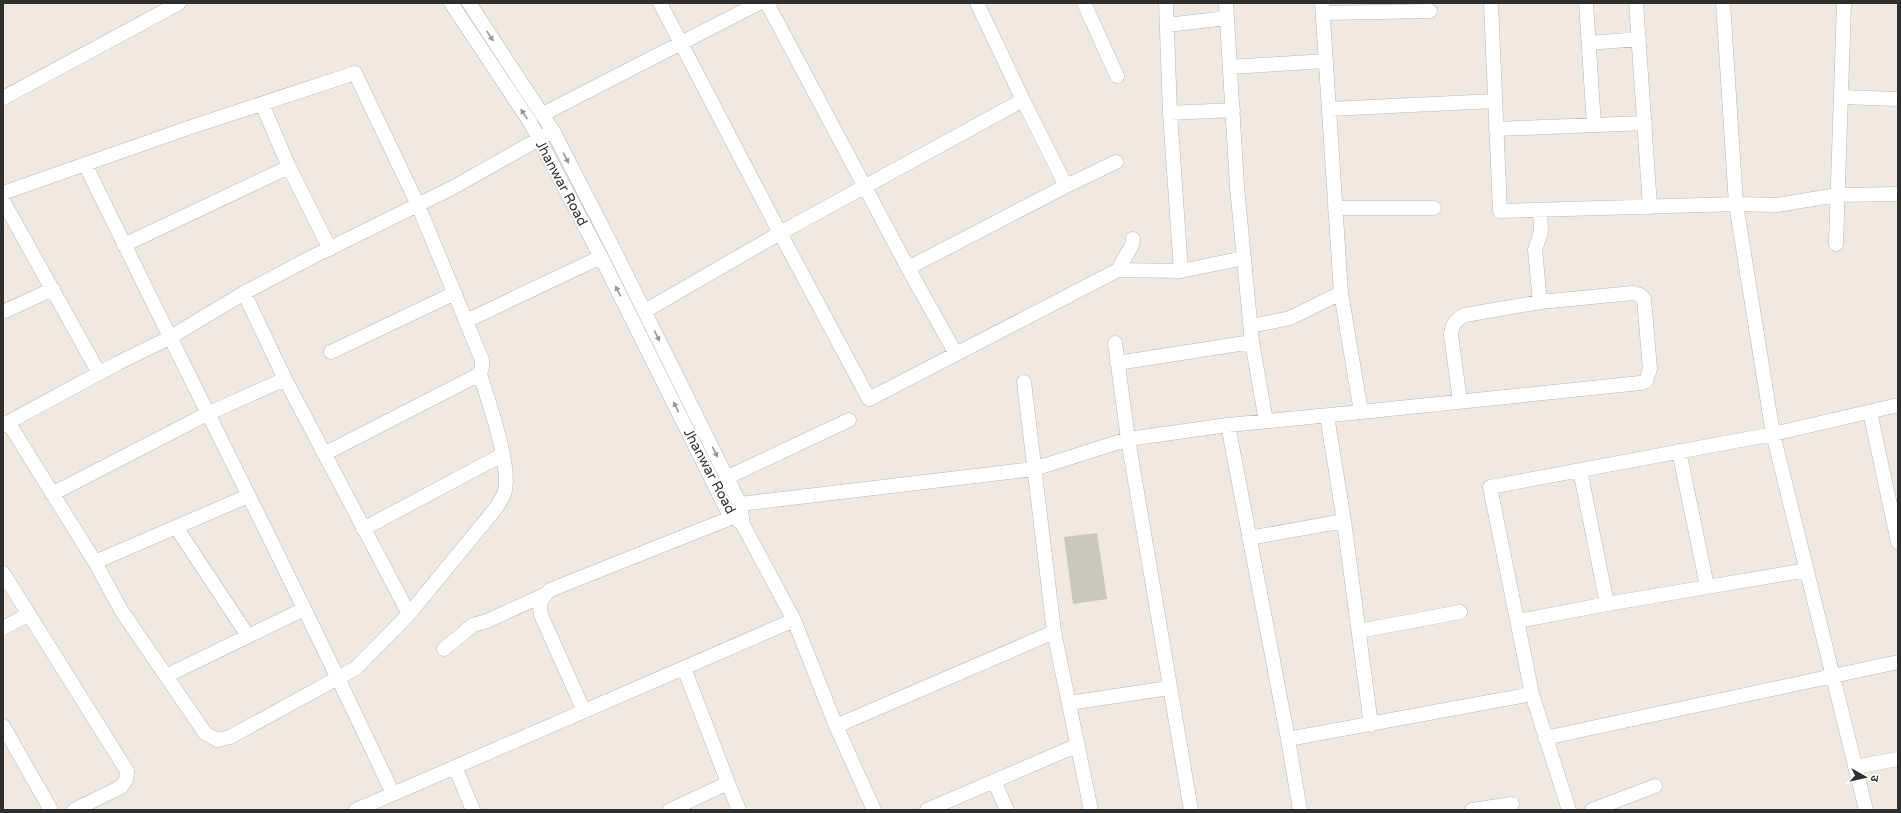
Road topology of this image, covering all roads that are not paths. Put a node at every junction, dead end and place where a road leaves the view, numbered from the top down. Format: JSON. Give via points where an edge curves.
{"nodes":[{"id":1,"x":179,"y":3,"type":"edge"},
{"id":2,"x":451,"y":3,"type":"edge"},
{"id":3,"x":469,"y":3,"type":"edge"},
{"id":4,"x":660,"y":3,"type":"edge"},
{"id":5,"x":759,"y":3,"type":"edge"},
{"id":6,"x":767,"y":3,"type":"edge"},
{"id":7,"x":1084,"y":3,"type":"edge"},
{"id":8,"x":1166,"y":3,"type":"edge"},
{"id":9,"x":1226,"y":3,"type":"edge"},
{"id":10,"x":1491,"y":3,"type":"edge"},
{"id":11,"x":1586,"y":3,"type":"edge"},
{"id":12,"x":1636,"y":3,"type":"edge"},
{"id":13,"x":1723,"y":3,"type":"edge"},
{"id":14,"x":1844,"y":3,"type":"edge"},
{"id":15,"x":982,"y":5,"type":"edge"},
{"id":16,"x":1385,"y":7,"type":"edge"},
{"id":17,"x":1323,"y":8,"type":"edge"},
{"id":18,"x":1430,"y":11,"type":"dead end"},
{"id":19,"x":1227,"y":18,"type":"junction"},
{"id":20,"x":1167,"y":25,"type":"junction"},
{"id":21,"x":1639,"y":39,"type":"junction"},
{"id":22,"x":681,"y":42,"type":"junction"},
{"id":23,"x":1589,"y":43,"type":"junction"},
{"id":24,"x":1326,"y":61,"type":"junction"},
{"id":25,"x":1230,"y":67,"type":"junction"},
{"id":26,"x":1117,"y":76,"type":"dead end"},
{"id":27,"x":1841,"y":97,"type":"junction"},
{"id":28,"x":3,"y":98,"type":"edge"},
{"id":29,"x":1898,"y":99,"type":"edge"},
{"id":30,"x":1023,"y":100,"type":"junction"},
{"id":31,"x":1495,"y":101,"type":"junction"},
{"id":32,"x":262,"y":104,"type":"junction"},
{"id":33,"x":1329,"y":109,"type":"junction"},
{"id":34,"x":1233,"y":110,"type":"junction"},
{"id":35,"x":1170,"y":113,"type":"junction"},
{"id":36,"x":542,"y":114,"type":"junction"},
{"id":37,"x":1645,"y":123,"type":"junction"},
{"id":38,"x":1594,"y":125,"type":"junction"},
{"id":39,"x":1496,"y":129,"type":"junction"},
{"id":40,"x":553,"y":131,"type":"junction"},
{"id":41,"x":539,"y":140,"type":"junction"},
{"id":42,"x":1116,"y":162,"type":"dead end"},
{"id":43,"x":85,"y":164,"type":"junction"},
{"id":44,"x":290,"y":166,"type":"junction"},
{"id":45,"x":865,"y":186,"type":"junction"},
{"id":46,"x":1066,"y":186,"type":"junction"},
{"id":47,"x":3,"y":193,"type":"edge"},
{"id":48,"x":1898,"y":194,"type":"edge"},
{"id":49,"x":1837,"y":195,"type":"junction"},
{"id":50,"x":3,"y":201,"type":"edge"},
{"id":51,"x":1736,"y":204,"type":"junction"},
{"id":52,"x":418,"y":205,"type":"junction"},
{"id":53,"x":1650,"y":206,"type":"junction"},
{"id":54,"x":1336,"y":208,"type":"junction"},
{"id":55,"x":1434,"y":208,"type":"dead end"},
{"id":56,"x":1540,"y":210,"type":"junction"},
{"id":57,"x":780,"y":233,"type":"junction"},
{"id":58,"x":1133,"y":239,"type":"dead end"},
{"id":59,"x":1836,"y":244,"type":"dead end"},
{"id":60,"x":124,"y":245,"type":"junction"},
{"id":61,"x":330,"y":249,"type":"junction"},
{"id":62,"x":601,"y":257,"type":"junction"},
{"id":63,"x":1244,"y":258,"type":"junction"},
{"id":64,"x":908,"y":268,"type":"junction"},
{"id":65,"x":1118,"y":270,"type":"junction"},
{"id":66,"x":1181,"y":271,"type":"junction"},
{"id":67,"x":53,"y":289,"type":"junction"},
{"id":68,"x":455,"y":292,"type":"junction"},
{"id":69,"x":244,"y":293,"type":"junction"},
{"id":70,"x":1341,"y":293,"type":"junction"},
{"id":71,"x":1540,"y":302,"type":"junction"},
{"id":72,"x":645,"y":311,"type":"junction"},
{"id":73,"x":3,"y":312,"type":"edge"},
{"id":74,"x":466,"y":322,"type":"junction"},
{"id":75,"x":1251,"y":326,"type":"junction"},
{"id":76,"x":169,"y":338,"type":"junction"},
{"id":77,"x":1115,"y":342,"type":"dead end"},
{"id":78,"x":1252,"y":342,"type":"junction"},
{"id":79,"x":331,"y":352,"type":"dead end"},
{"id":80,"x":956,"y":354,"type":"junction"},
{"id":81,"x":1117,"y":363,"type":"junction"},
{"id":82,"x":99,"y":373,"type":"junction"},
{"id":83,"x":480,"y":374,"type":"junction"},
{"id":84,"x":285,"y":379,"type":"junction"},
{"id":85,"x":1024,"y":382,"type":"dead end"},
{"id":86,"x":1460,"y":401,"type":"junction"},
{"id":87,"x":1898,"y":405,"type":"edge"},
{"id":88,"x":1361,"y":412,"type":"junction"},
{"id":89,"x":1870,"y":412,"type":"junction"},
{"id":90,"x":207,"y":414,"type":"junction"},
{"id":91,"x":1327,"y":416,"type":"junction"},
{"id":92,"x":849,"y":420,"type":"dead end"},
{"id":93,"x":1266,"y":421,"type":"junction"},
{"id":94,"x":5,"y":423,"type":"edge"},
{"id":95,"x":1228,"y":425,"type":"junction"},
{"id":96,"x":1773,"y":434,"type":"junction"},
{"id":97,"x":1128,"y":439,"type":"junction"},
{"id":98,"x":1679,"y":451,"type":"junction"},
{"id":99,"x":324,"y":454,"type":"junction"},
{"id":100,"x":502,"y":455,"type":"junction"},
{"id":101,"x":1034,"y":469,"type":"junction"},
{"id":102,"x":1580,"y":470,"type":"junction"},
{"id":103,"x":728,"y":477,"type":"junction"},
{"id":104,"x":52,"y":494,"type":"junction"},
{"id":105,"x":248,"y":496,"type":"junction"},
{"id":106,"x":740,"y":504,"type":"junction"},
{"id":107,"x":738,"y":521,"type":"junction"},
{"id":108,"x":1344,"y":522,"type":"junction"},
{"id":109,"x":176,"y":527,"type":"junction"},
{"id":110,"x":364,"y":529,"type":"junction"},
{"id":111,"x":1249,"y":538,"type":"junction"},
{"id":112,"x":1898,"y":542,"type":"edge"},
{"id":113,"x":95,"y":562,"type":"junction"},
{"id":114,"x":1807,"y":570,"type":"junction"},
{"id":115,"x":3,"y":573,"type":"edge"},
{"id":116,"x":1707,"y":586,"type":"junction"},
{"id":117,"x":544,"y":595,"type":"junction"},
{"id":118,"x":1607,"y":604,"type":"junction"},
{"id":119,"x":304,"y":609,"type":"junction"},
{"id":120,"x":1460,"y":612,"type":"dead end"},
{"id":121,"x":29,"y":614,"type":"junction"},
{"id":122,"x":408,"y":614,"type":"junction"},
{"id":123,"x":794,"y":620,"type":"junction"},
{"id":124,"x":1518,"y":621,"type":"junction"},
{"id":125,"x":3,"y":628,"type":"edge"},
{"id":126,"x":1359,"y":631,"type":"junction"},
{"id":127,"x":1054,"y":632,"type":"junction"},
{"id":128,"x":248,"y":636,"type":"junction"},
{"id":129,"x":444,"y":648,"type":"dead end"},
{"id":130,"x":1898,"y":662,"type":"edge"},
{"id":131,"x":684,"y":668,"type":"junction"},
{"id":132,"x":166,"y":676,"type":"junction"},
{"id":133,"x":1833,"y":676,"type":"junction"},
{"id":134,"x":338,"y":677,"type":"junction"},
{"id":135,"x":1169,"y":688,"type":"junction"},
{"id":136,"x":1532,"y":694,"type":"junction"},
{"id":137,"x":1069,"y":703,"type":"junction"},
{"id":138,"x":584,"y":711,"type":"junction"},
{"id":139,"x":1371,"y":725,"type":"junction"},
{"id":140,"x":3,"y":726,"type":"edge"},
{"id":141,"x":836,"y":726,"type":"junction"},
{"id":142,"x":1545,"y":738,"type":"junction"},
{"id":143,"x":1288,"y":739,"type":"junction"},
{"id":144,"x":1078,"y":745,"type":"junction"},
{"id":145,"x":8,"y":746,"type":"edge"},
{"id":146,"x":1898,"y":760,"type":"edge"},
{"id":147,"x":455,"y":767,"type":"junction"},
{"id":148,"x":1855,"y":767,"type":"junction"},
{"id":149,"x":994,"y":781,"type":"junction"},
{"id":150,"x":728,"y":783,"type":"junction"},
{"id":151,"x":1655,"y":786,"type":"dead end"},
{"id":152,"x":392,"y":794,"type":"junction"},
{"id":153,"x":1512,"y":804,"type":"dead end"},
{"id":154,"x":52,"y":810,"type":"edge"},
{"id":155,"x":74,"y":810,"type":"edge"},
{"id":156,"x":356,"y":810,"type":"edge"},
{"id":157,"x":473,"y":810,"type":"edge"},
{"id":158,"x":670,"y":810,"type":"edge"},
{"id":159,"x":739,"y":810,"type":"edge"},
{"id":160,"x":874,"y":810,"type":"edge"},
{"id":161,"x":927,"y":810,"type":"edge"},
{"id":162,"x":1007,"y":810,"type":"edge"},
{"id":163,"x":1091,"y":810,"type":"edge"},
{"id":164,"x":1190,"y":810,"type":"edge"},
{"id":165,"x":1300,"y":810,"type":"edge"},
{"id":166,"x":1472,"y":810,"type":"edge"},
{"id":167,"x":1569,"y":810,"type":"edge"},
{"id":168,"x":1592,"y":810,"type":"edge"},
{"id":169,"x":1866,"y":810,"type":"edge"}],
"edges":[{"from":1,"to":28,"type":"street"},
{"from":41,"to":2,"type":"street","name":"Jhanwar Road","one_way":true,"via":[[530,122]]},
{"from":3,"to":36,"type":"street","name":"Jhanwar Road","one_way":true},
{"from":4,"to":22,"type":"street"},
{"from":5,"to":22,"type":"street"},
{"from":6,"to":45,"type":"street"},
{"from":7,"to":26,"type":"street"},
{"from":8,"to":20,"type":"street"},
{"from":9,"to":19,"type":"street"},
{"from":10,"to":31,"type":"street"},
{"from":11,"to":23,"type":"street"},
{"from":12,"to":21,"type":"street"},
{"from":13,"to":51,"type":"street"},
{"from":14,"to":27,"type":"street"},
{"from":15,"to":30,"type":"street"},
{"from":16,"to":17,"type":"street"},
{"from":16,"to":18,"type":"street"},
{"from":17,"to":24,"type":"street"},
{"from":19,"to":20,"type":"street"},
{"from":19,"to":25,"type":"street"},
{"from":20,"to":35,"type":"street"},
{"from":21,"to":23,"type":"street"},
{"from":21,"to":37,"type":"street"},
{"from":22,"to":36,"type":"street"},
{"from":22,"to":57,"type":"street"},
{"from":23,"to":38,"type":"street"},
{"from":24,"to":25,"type":"street"},
{"from":24,"to":33,"type":"street"},
{"from":25,"to":34,"type":"street"},
{"from":27,"to":29,"type":"street"},
{"from":27,"to":49,"type":"street"},
{"from":30,"to":45,"type":"street"},
{"from":30,"to":46,"type":"street"},
{"from":31,"to":33,"type":"street"},
{"from":31,"to":39,"type":"street"},
{"from":32,"to":43,"type":"street"},
{"from":32,"to":44,"type":"street"},
{"from":32,"to":52,"type":"street","via":[[354,73]]},
{"from":33,"to":54,"type":"street"},
{"from":34,"to":35,"type":"street"},
{"from":34,"to":63,"type":"street"},
{"from":35,"to":66,"type":"street"},
{"from":36,"to":40,"type":"street","name":"Jhanwar Road"},
{"from":37,"to":38,"type":"street"},
{"from":37,"to":53,"type":"street"},
{"from":38,"to":39,"type":"street"},
{"from":39,"to":56,"type":"street","via":[[1500,211]]},
{"from":40,"to":41,"type":"street"},
{"from":40,"to":72,"type":"street","name":"Jhanwar Road","one_way":true},
{"from":41,"to":52,"type":"street"},
{"from":41,"to":62,"type":"street","name":"Jhanwar Road"},
{"from":42,"to":46,"type":"street"},
{"from":43,"to":47,"type":"street"},
{"from":43,"to":60,"type":"street"},
{"from":44,"to":60,"type":"street"},
{"from":44,"to":61,"type":"street"},
{"from":45,"to":57,"type":"street"},
{"from":45,"to":64,"type":"street"},
{"from":46,"to":64,"type":"street"},
{"from":48,"to":49,"type":"street"},
{"from":49,"to":51,"type":"street","via":[[1777,205]]},
{"from":49,"to":59,"type":"street"},
{"from":50,"to":67,"type":"street"},
{"from":51,"to":53,"type":"street"},
{"from":51,"to":96,"type":"street"},
{"from":52,"to":61,"type":"street"},
{"from":52,"to":68,"type":"street"},
{"from":53,"to":56,"type":"street"},
{"from":54,"to":55,"type":"street"},
{"from":54,"to":70,"type":"street"},
{"from":56,"to":71,"type":"street","via":[[1541,232],[1535,250]]},
{"from":57,"to":72,"type":"street"},
{"from":57,"to":80,"type":"street","via":[[869,399]]},
{"from":58,"to":65,"type":"street"},
{"from":60,"to":76,"type":"street"},
{"from":61,"to":69,"type":"street"},
{"from":62,"to":74,"type":"street"},
{"from":107,"to":62,"type":"street","name":"Jhanwar Road","one_way":true,"via":[[727,510]]},
{"from":63,"to":66,"type":"street"},
{"from":63,"to":75,"type":"street"},
{"from":64,"to":80,"type":"street"},
{"from":65,"to":66,"type":"street"},
{"from":65,"to":80,"type":"street"},
{"from":67,"to":73,"type":"street"},
{"from":67,"to":82,"type":"street"},
{"from":68,"to":74,"type":"street"},
{"from":68,"to":79,"type":"street"},
{"from":69,"to":76,"type":"street"},
{"from":69,"to":84,"type":"street"},
{"from":70,"to":75,"type":"street","via":[[1290,318]]},
{"from":70,"to":88,"type":"street"},
{"from":71,"to":86,"type":"street","via":[[1458,318],[1452,326],[1451,335]]},
{"from":71,"to":86,"type":"street","via":[[1633,293],[1640,296],[1644,299],[1650,375],[1640,383]]},
{"from":72,"to":103,"type":"street","name":"Jhanwar Road","one_way":true},
{"from":74,"to":83,"type":"street","via":[[482,360]]},
{"from":75,"to":78,"type":"street"},
{"from":76,"to":82,"type":"street"},
{"from":76,"to":90,"type":"street"},
{"from":77,"to":81,"type":"street"},
{"from":78,"to":81,"type":"street"},
{"from":78,"to":93,"type":"street"},
{"from":81,"to":97,"type":"street"},
{"from":82,"to":94,"type":"street"},
{"from":83,"to":99,"type":"street"},
{"from":83,"to":100,"type":"street"},
{"from":84,"to":90,"type":"street"},
{"from":84,"to":99,"type":"street"},
{"from":85,"to":101,"type":"street"},
{"from":86,"to":88,"type":"street"},
{"from":87,"to":89,"type":"street"},
{"from":88,"to":91,"type":"street"},
{"from":89,"to":96,"type":"street"},
{"from":89,"to":112,"type":"street"},
{"from":90,"to":104,"type":"street"},
{"from":90,"to":105,"type":"street"},
{"from":91,"to":93,"type":"street"},
{"from":91,"to":108,"type":"street"},
{"from":92,"to":103,"type":"street"},
{"from":93,"to":95,"type":"street"},
{"from":94,"to":104,"type":"street"},
{"from":95,"to":97,"type":"street"},
{"from":95,"to":111,"type":"street"},
{"from":96,"to":98,"type":"street"},
{"from":96,"to":114,"type":"street"},
{"from":97,"to":101,"type":"street"},
{"from":97,"to":135,"type":"street"},
{"from":98,"to":102,"type":"street"},
{"from":98,"to":116,"type":"street"},
{"from":99,"to":110,"type":"street"},
{"from":100,"to":110,"type":"street"},
{"from":100,"to":122,"type":"street","via":[[506,479],[504,494],[496,508]]},
{"from":101,"to":106,"type":"street"},
{"from":101,"to":127,"type":"street"},
{"from":102,"to":118,"type":"street"},
{"from":102,"to":124,"type":"street","via":[[1490,487]]},
{"from":103,"to":106,"type":"street","name":"Jhanwar Road"},
{"from":104,"to":113,"type":"street"},
{"from":105,"to":109,"type":"street"},
{"from":105,"to":119,"type":"street"},
{"from":106,"to":107,"type":"street","name":"Jhanwar Road"},
{"from":107,"to":117,"type":"street","via":[[550,590]]},
{"from":107,"to":123,"type":"street"},
{"from":108,"to":111,"type":"street"},
{"from":108,"to":126,"type":"street"},
{"from":109,"to":113,"type":"street"},
{"from":109,"to":128,"type":"street"},
{"from":110,"to":122,"type":"street"},
{"from":111,"to":143,"type":"street"},
{"from":113,"to":132,"type":"street","via":[[121,610]]},
{"from":114,"to":116,"type":"street"},
{"from":114,"to":133,"type":"street"},
{"from":115,"to":121,"type":"street"},
{"from":116,"to":118,"type":"street"},
{"from":117,"to":129,"type":"street","via":[[473,625]]},
{"from":117,"to":138,"type":"street","via":[[541,601],[541,615]]},
{"from":118,"to":124,"type":"street"},
{"from":119,"to":128,"type":"street"},
{"from":119,"to":134,"type":"street"},
{"from":120,"to":126,"type":"street"},
{"from":121,"to":125,"type":"street"},
{"from":121,"to":155,"type":"street","via":[[127,771],[126,780],[121,787]]},
{"from":122,"to":134,"type":"street","via":[[356,668]]},
{"from":123,"to":131,"type":"street"},
{"from":123,"to":141,"type":"street"},
{"from":124,"to":136,"type":"street"},
{"from":126,"to":139,"type":"street"},
{"from":127,"to":137,"type":"street"},
{"from":127,"to":141,"type":"street"},
{"from":128,"to":132,"type":"street"},
{"from":130,"to":133,"type":"street"},
{"from":131,"to":138,"type":"street"},
{"from":131,"to":150,"type":"street"},
{"from":132,"to":134,"type":"street","via":[[205,733],[218,740],[230,737]]},
{"from":133,"to":142,"type":"street"},
{"from":133,"to":148,"type":"street"},
{"from":134,"to":152,"type":"street"},
{"from":135,"to":137,"type":"street"},
{"from":135,"to":164,"type":"street"},
{"from":136,"to":139,"type":"street"},
{"from":136,"to":142,"type":"street"},
{"from":137,"to":144,"type":"street"},
{"from":138,"to":147,"type":"street"},
{"from":139,"to":143,"type":"street"},
{"from":140,"to":145,"type":"street"},
{"from":141,"to":160,"type":"street"},
{"from":142,"to":167,"type":"street"},
{"from":143,"to":165,"type":"street"},
{"from":144,"to":149,"type":"street"},
{"from":144,"to":163,"type":"street"},
{"from":145,"to":154,"type":"street"},
{"from":146,"to":148,"type":"street"},
{"from":147,"to":152,"type":"street"},
{"from":147,"to":157,"type":"street"},
{"from":148,"to":169,"type":"street"},
{"from":149,"to":161,"type":"street"},
{"from":149,"to":162,"type":"street"},
{"from":150,"to":158,"type":"street"},
{"from":150,"to":159,"type":"street"},
{"from":151,"to":168,"type":"street"},
{"from":152,"to":156,"type":"street"},
{"from":153,"to":166,"type":"street"}]}
